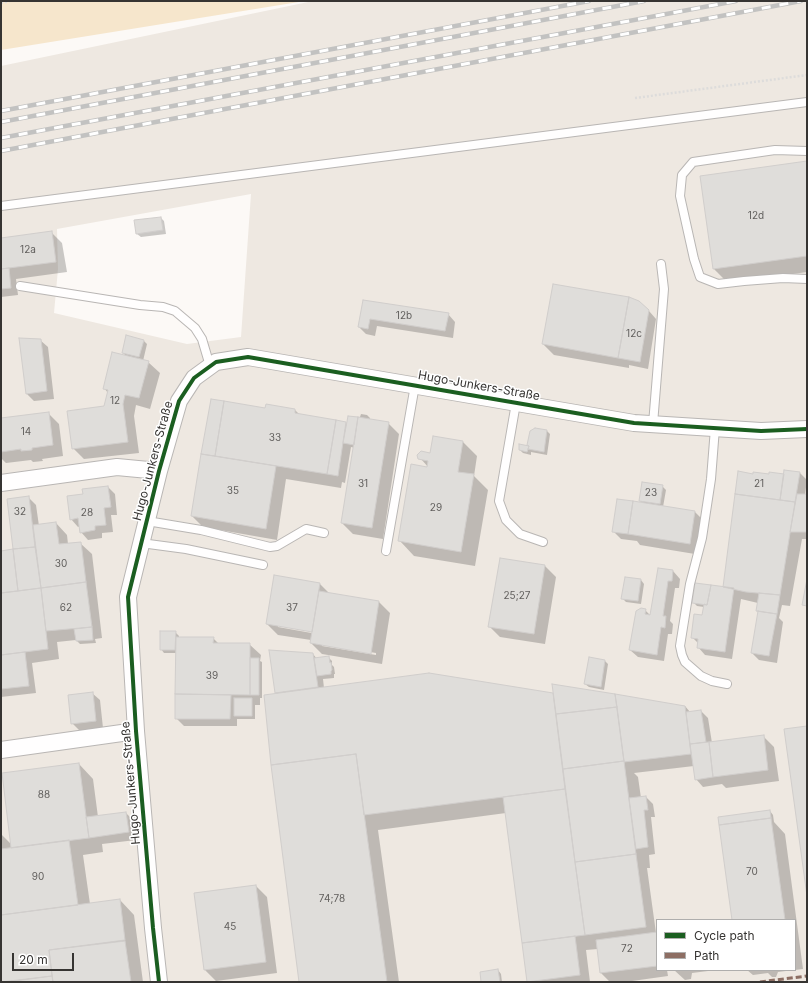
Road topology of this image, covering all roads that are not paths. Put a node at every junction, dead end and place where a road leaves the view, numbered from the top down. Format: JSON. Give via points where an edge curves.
{"nodes":[{"id":1,"x":807,"y":102,"type":"edge"},
{"id":2,"x":807,"y":151,"type":"edge"},
{"id":3,"x":1,"y":206,"type":"edge"},
{"id":4,"x":661,"y":264,"type":"dead end"},
{"id":5,"x":807,"y":279,"type":"edge"},
{"id":6,"x":20,"y":286,"type":"dead end"},
{"id":7,"x":210,"y":366,"type":"junction"},
{"id":8,"x":415,"y":386,"type":"junction"},
{"id":9,"x":516,"y":403,"type":"junction"},
{"id":10,"x":653,"y":424,"type":"junction"},
{"id":11,"x":715,"y":428,"type":"junction"},
{"id":12,"x":807,"y":429,"type":"edge"},
{"id":13,"x":159,"y":471,"type":"junction"},
{"id":14,"x":1,"y":483,"type":"edge"},
{"id":15,"x":147,"y":521,"type":"junction"},
{"id":16,"x":324,"y":533,"type":"dead end"},
{"id":17,"x":543,"y":542,"type":"dead end"},
{"id":18,"x":141,"y":543,"type":"junction"},
{"id":19,"x":386,"y":551,"type":"dead end"},
{"id":20,"x":263,"y":565,"type":"dead end"},
{"id":21,"x":727,"y":684,"type":"dead end"},
{"id":22,"x":136,"y":731,"type":"junction"},
{"id":23,"x":1,"y":750,"type":"edge"},
{"id":24,"x":159,"y":982,"type":"edge"}],
"edges":[{"from":1,"to":3,"type":"lane"},
{"from":2,"to":5,"type":"lane","via":[[775,150],[693,162],[682,175],[680,196],[700,277],[718,284],[744,280]]},
{"from":4,"to":10,"type":"lane","via":[[664,289]]},
{"from":6,"to":7,"type":"lane","via":[[163,307],[175,311],[196,328]]},
{"from":7,"to":8,"type":"street","name":"Hugo-Junkers-Straße","via":[[216,362],[248,357]]},
{"from":7,"to":13,"type":"street","name":"Hugo-Junkers-Straße","via":[[194,378],[179,401]]},
{"from":8,"to":9,"type":"street","name":"Hugo-Junkers-Straße"},
{"from":8,"to":19,"type":"lane"},
{"from":9,"to":10,"type":"street","name":"Hugo-Junkers-Straße"},
{"from":9,"to":17,"type":"lane","via":[[499,501],[506,520],[520,534]]},
{"from":10,"to":11,"type":"street","name":"Hugo-Junkers-Straße"},
{"from":11,"to":12,"type":"street","name":"Hugo-Junkers-Straße","via":[[761,431]]},
{"from":11,"to":21,"type":"lane","via":[[711,479],[702,538],[690,584],[680,646],[685,662],[701,676]]},
{"from":13,"to":14,"type":"street","name":"Hugo-Junkers-Straße","via":[[117,467]]},
{"from":13,"to":15,"type":"street","name":"Hugo-Junkers-Straße"},
{"from":15,"to":16,"type":"lane","via":[[200,530],[270,547],[277,546],[306,530]]},
{"from":15,"to":18,"type":"street","name":"Hugo-Junkers-Straße"},
{"from":18,"to":20,"type":"lane","via":[[186,549]]},
{"from":18,"to":22,"type":"street","name":"Hugo-Junkers-Straße","via":[[128,597]]},
{"from":22,"to":23,"type":"street","name":"Hugo-Junkers-Straße"},
{"from":22,"to":24,"type":"street","name":"Hugo-Junkers-Straße"}]}
